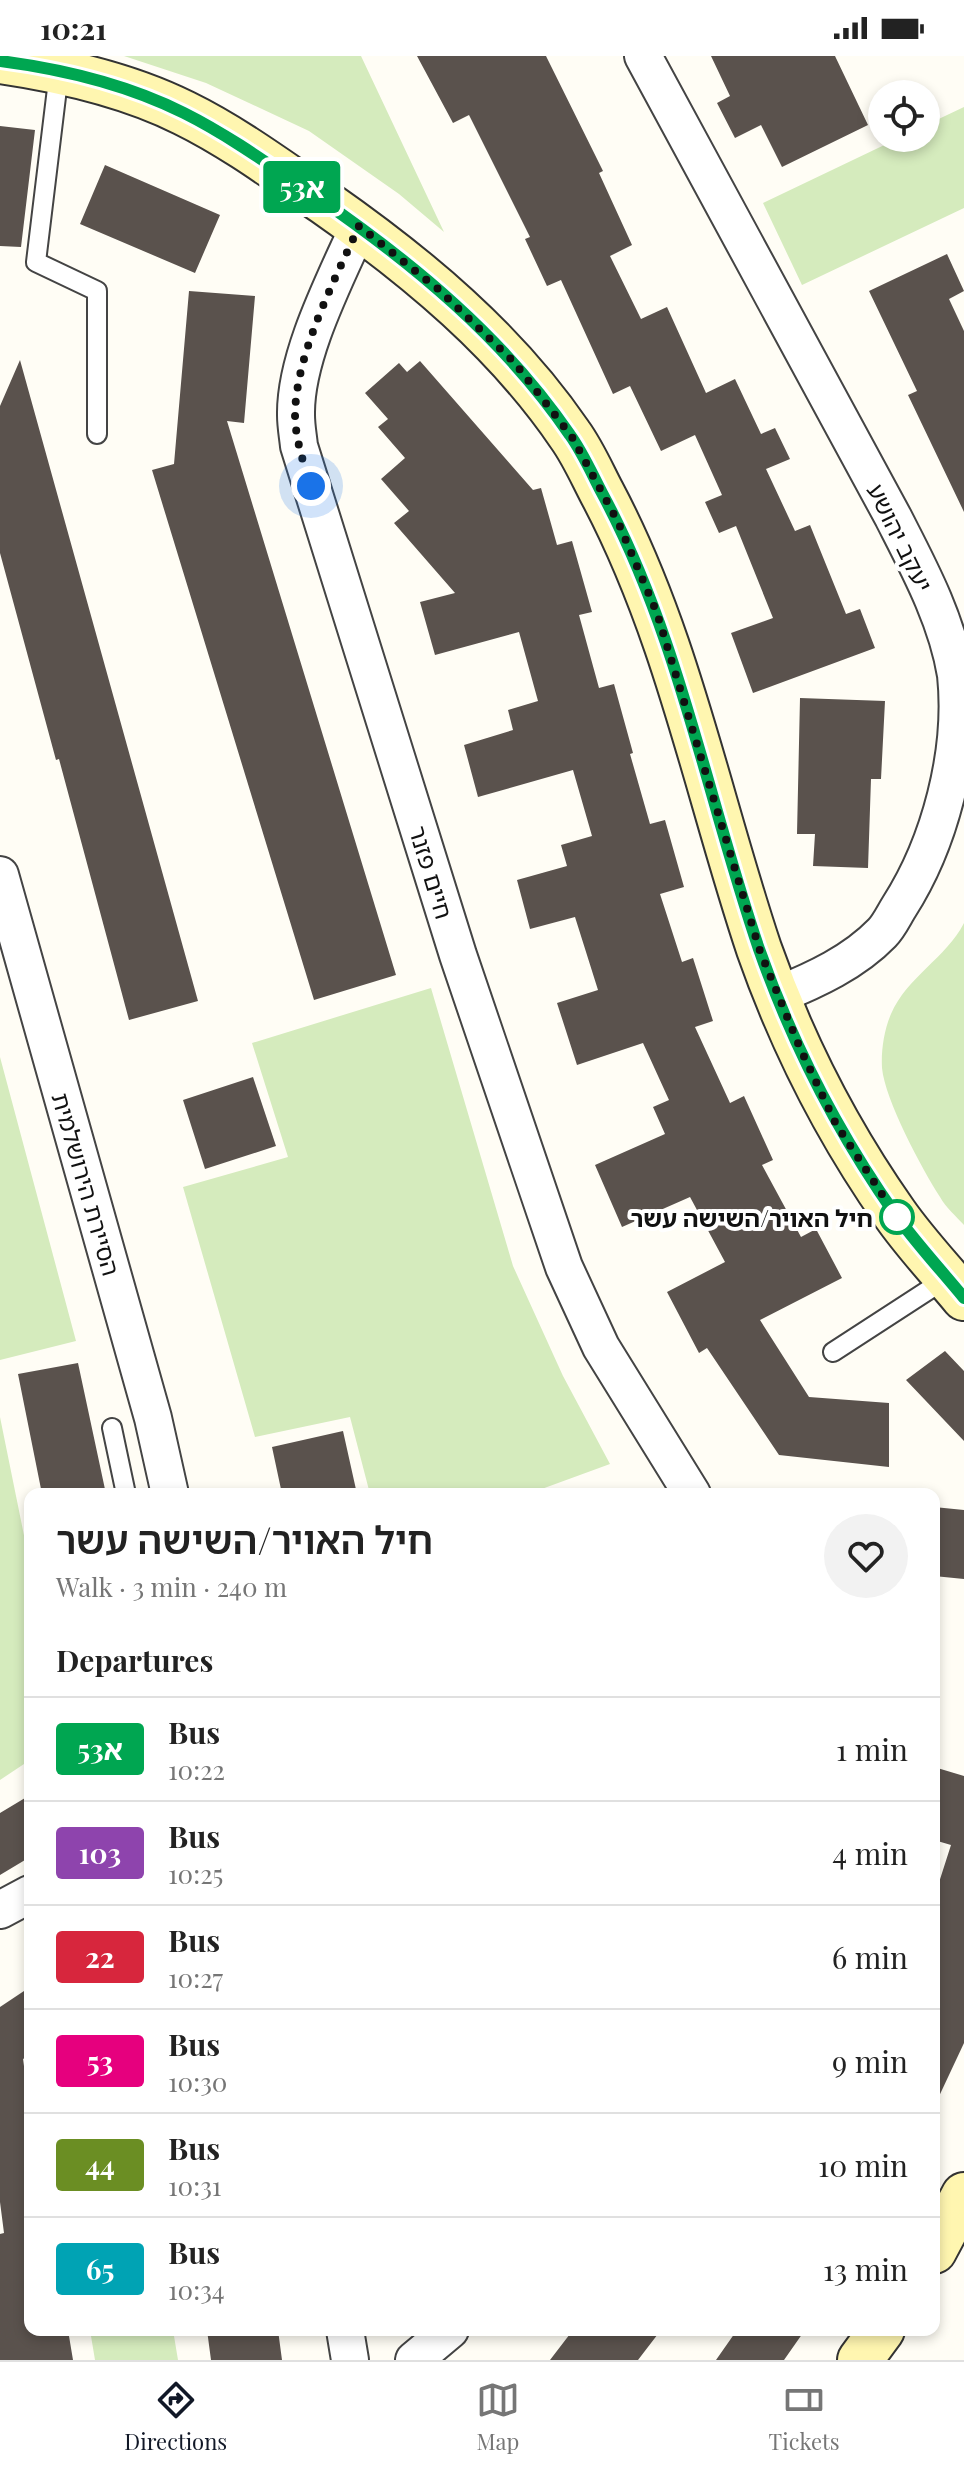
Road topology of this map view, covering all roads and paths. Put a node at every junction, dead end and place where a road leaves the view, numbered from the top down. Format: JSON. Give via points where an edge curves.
{"nodes":[{"id":1,"x":643,"y":56,"type":"edge"},
{"id":2,"x":0,"y":61,"type":"edge"},
{"id":3,"x":59,"y":72,"type":"junction"},
{"id":4,"x":359,"y":226,"type":"junction"},
{"id":5,"x":97,"y":434,"type":"dead end"},
{"id":6,"x":0,"y":875,"type":"edge"},
{"id":7,"x":778,"y":995,"type":"junction"},
{"id":8,"x":956,"y":1288,"type":"edge"},
{"id":9,"x":833,"y":1352,"type":"dead end"},
{"id":10,"x":112,"y":1428,"type":"dead end"},
{"id":11,"x":125,"y":1488,"type":"edge"},
{"id":12,"x":169,"y":1488,"type":"edge"},
{"id":13,"x":688,"y":1488,"type":"edge"},
{"id":14,"x":24,"y":1897,"type":"edge"},
{"id":15,"x":0,"y":1910,"type":"edge"},
{"id":16,"x":964,"y":2195,"type":"edge"},
{"id":17,"x":940,"y":2240,"type":"edge"},
{"id":18,"x":346,"y":2336,"type":"edge"},
{"id":19,"x":443,"y":2336,"type":"edge"},
{"id":20,"x":878,"y":2336,"type":"edge"},
{"id":21,"x":350,"y":2360,"type":"edge"},
{"id":22,"x":414,"y":2360,"type":"edge"},
{"id":23,"x":860,"y":2360,"type":"edge"}],
"edges":[{"from":1,"to":7,"type":"street","name":"יעקב יהושע","via":[[906,543],[926,583],[956,674],[956,762],[917,880],[884,931],[816,980]]},
{"from":2,"to":3,"type":"street"},
{"from":3,"to":4,"type":"street","via":[[183,112]]},
{"from":3,"to":5,"type":"lane","via":[[36,262],[97,291]]},
{"from":4,"to":7,"type":"street","via":[[438,289],[514,362],[579,449],[657,613]]},
{"from":4,"to":13,"type":"street","name":"חיים פזנר","via":[[319,316],[302,374],[295,413],[299,446],[458,955],[564,1267],[601,1347]]},
{"from":6,"to":12,"type":"street","name":"הסיירת הירושלמית"},
{"from":7,"to":8,"type":"street","via":[[836,1124],[897,1217]]},
{"from":8,"to":9,"type":"lane"},
{"from":10,"to":11,"type":"lane"},
{"from":14,"to":15,"type":"street"},
{"from":16,"to":17,"type":"street"},
{"from":18,"to":21,"type":"street"},
{"from":19,"to":22,"type":"street"},
{"from":20,"to":23,"type":"street"}]}
